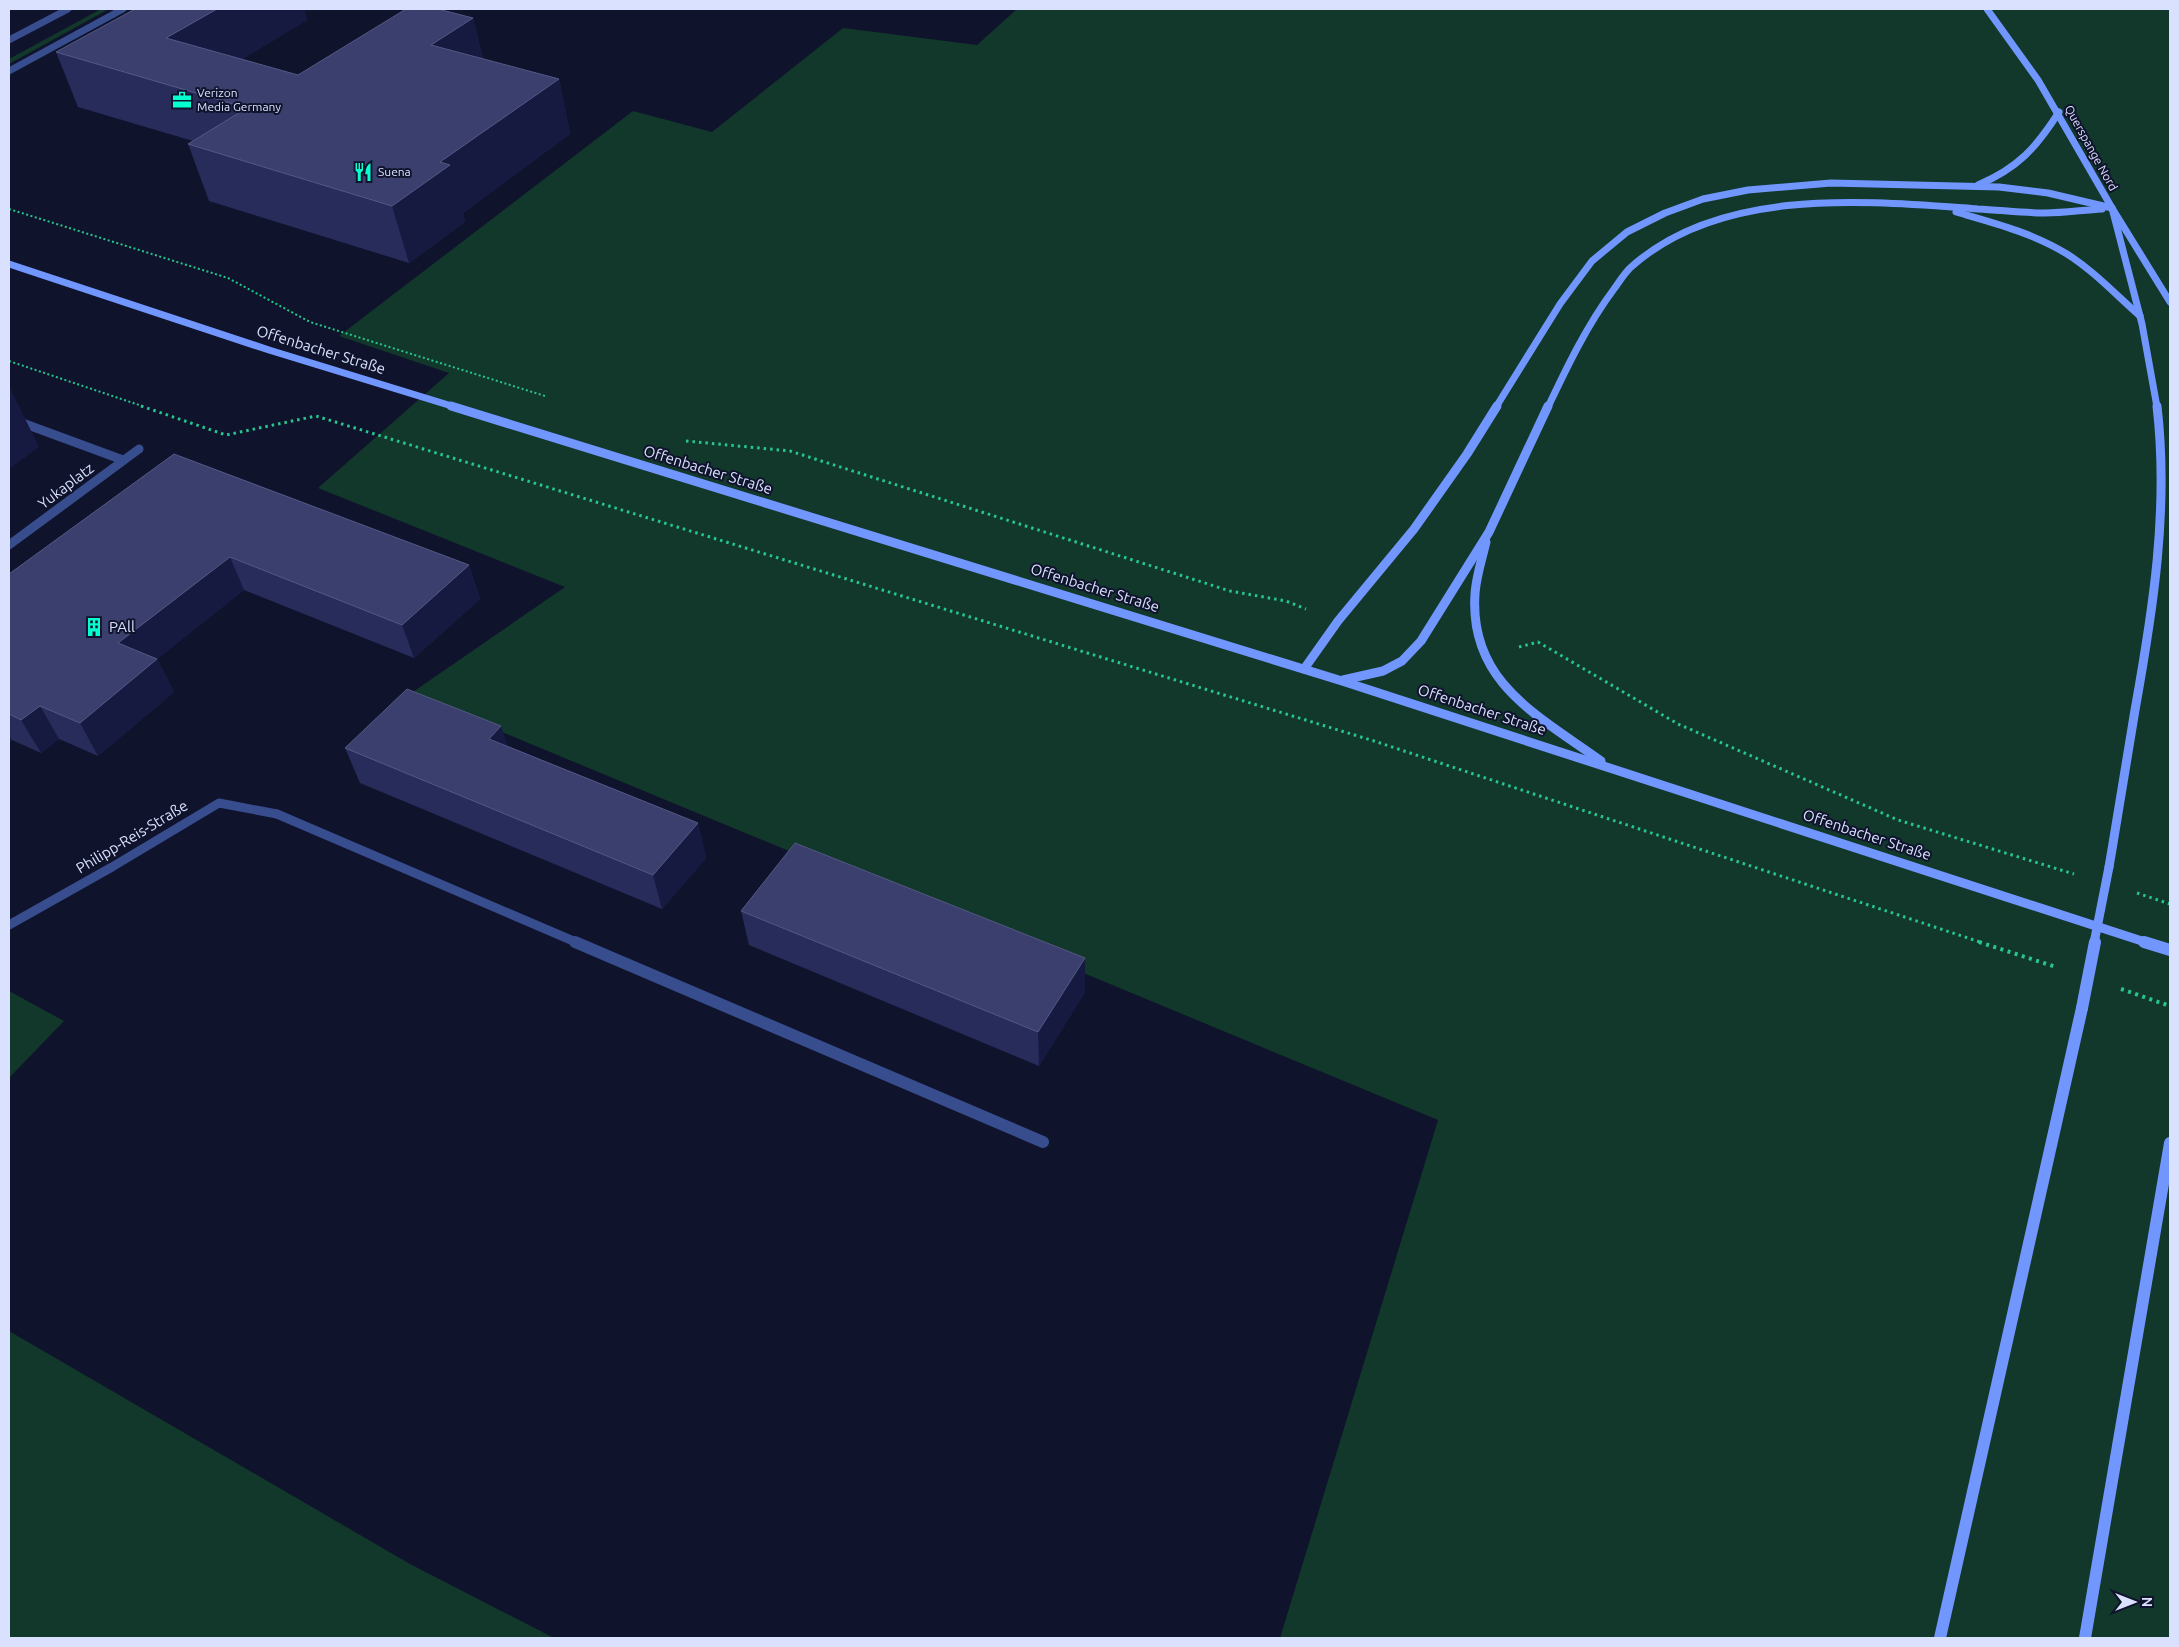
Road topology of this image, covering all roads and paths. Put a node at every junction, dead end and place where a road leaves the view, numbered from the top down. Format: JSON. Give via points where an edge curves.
{"nodes":[{"id":1,"x":68,"y":9,"type":"edge"},
{"id":2,"x":123,"y":9,"type":"edge"},
{"id":3,"x":1987,"y":9,"type":"edge"},
{"id":4,"x":9,"y":40,"type":"edge"},
{"id":5,"x":9,"y":71,"type":"edge"},
{"id":6,"x":2059,"y":112,"type":"junction"},
{"id":7,"x":1977,"y":186,"type":"junction"},
{"id":8,"x":1938,"y":207,"type":"junction"},
{"id":9,"x":2112,"y":208,"type":"junction"},
{"id":10,"x":9,"y":209,"type":"edge"},
{"id":11,"x":9,"y":264,"type":"edge"},
{"id":12,"x":2170,"y":302,"type":"edge"},
{"id":13,"x":2140,"y":316,"type":"junction"},
{"id":14,"x":9,"y":360,"type":"edge"},
{"id":15,"x":554,"y":399,"type":"dead end"},
{"id":16,"x":9,"y":418,"type":"edge"},
{"id":17,"x":685,"y":441,"type":"dead end"},
{"id":18,"x":139,"y":449,"type":"dead end"},
{"id":19,"x":123,"y":460,"type":"junction"},
{"id":20,"x":1489,"y":532,"type":"junction"},
{"id":21,"x":9,"y":545,"type":"edge"},
{"id":22,"x":1338,"y":621,"type":"junction"},
{"id":23,"x":1485,"y":656,"type":"junction"},
{"id":24,"x":1304,"y":669,"type":"junction"},
{"id":25,"x":1342,"y":681,"type":"junction"},
{"id":26,"x":1610,"y":767,"type":"junction"},
{"id":27,"x":2076,"y":875,"type":"dead end"},
{"id":28,"x":2133,"y":892,"type":"dead end"},
{"id":29,"x":2170,"y":904,"type":"edge"},
{"id":30,"x":9,"y":925,"type":"edge"},
{"id":31,"x":2170,"y":950,"type":"edge"},
{"id":32,"x":2056,"y":968,"type":"dead end"},
{"id":33,"x":2113,"y":987,"type":"dead end"},
{"id":34,"x":2170,"y":1006,"type":"edge"},
{"id":35,"x":1043,"y":1142,"type":"dead end"},
{"id":36,"x":2170,"y":1144,"type":"edge"},
{"id":37,"x":1940,"y":1638,"type":"edge"},
{"id":38,"x":2085,"y":1638,"type":"edge"}],
"edges":[{"from":1,"to":4,"type":"street"},
{"from":2,"to":5,"type":"street"},
{"from":3,"to":6,"type":"main road","name":"Querspange Nord","via":[[2026,60]]},
{"from":6,"to":7,"type":"main road","via":[[2042,141],[2021,162],[2002,176]]},
{"from":6,"to":9,"type":"main road","name":"Querspange Nord"},
{"from":7,"to":9,"type":"main road","via":[[2048,193]]},
{"from":7,"to":22,"type":"main road","via":[[1831,183],[1748,190],[1703,199],[1627,232],[1592,261],[1560,304],[1467,454],[1414,529]]},
{"from":8,"to":9,"type":"main road","via":[[2045,213]]},
{"from":8,"to":13,"type":"main road","via":[[2034,236],[2056,247],[2076,260]]},
{"from":8,"to":20,"type":"main road","via":[[1852,202],[1754,211],[1711,221],[1651,252],[1629,269],[1599,309],[1556,390]]},
{"from":9,"to":12,"type":"main road","name":"Querspange Nord"},
{"from":9,"to":13,"type":"main road"},
{"from":10,"to":15,"type":"path","via":[[228,278],[310,322]]},
{"from":11,"to":24,"type":"main road","name":"Offenbacher Straße","via":[[269,350]]},
{"from":13,"to":37,"type":"main road","bridge":true,"via":[[2156,396],[2160,450],[2162,520],[2154,600],[2082,1008]]},
{"from":14,"to":32,"type":"path","via":[[226,436],[316,416],[1374,741]]},
{"from":16,"to":19,"type":"street"},
{"from":17,"to":22,"type":"path","via":[[790,451],[1230,591],[1286,601]]},
{"from":18,"to":19,"type":"street","name":"Yukaplatz"},
{"from":19,"to":21,"type":"street","name":"Yukaplatz"},
{"from":20,"to":23,"type":"main road","via":[[1475,592],[1475,620]]},
{"from":20,"to":25,"type":"main road","via":[[1413,650],[1402,661],[1382,671]]},
{"from":22,"to":24,"type":"main road"},
{"from":23,"to":26,"type":"main road","via":[[1490,669],[1531,710]]},
{"from":23,"to":27,"type":"path","via":[[1538,642],[1678,724],[1898,820]]},
{"from":24,"to":25,"type":"main road","name":"Offenbacher Straße"},
{"from":25,"to":26,"type":"main road","name":"Offenbacher Straße"},
{"from":26,"to":31,"type":"main road","name":"Offenbacher Straße"},
{"from":28,"to":29,"type":"path"},
{"from":30,"to":35,"type":"street","name":"Philipp-Reis-Straße","via":[[218,803],[277,814]]},
{"from":33,"to":34,"type":"path"},
{"from":36,"to":38,"type":"main road"}]}
